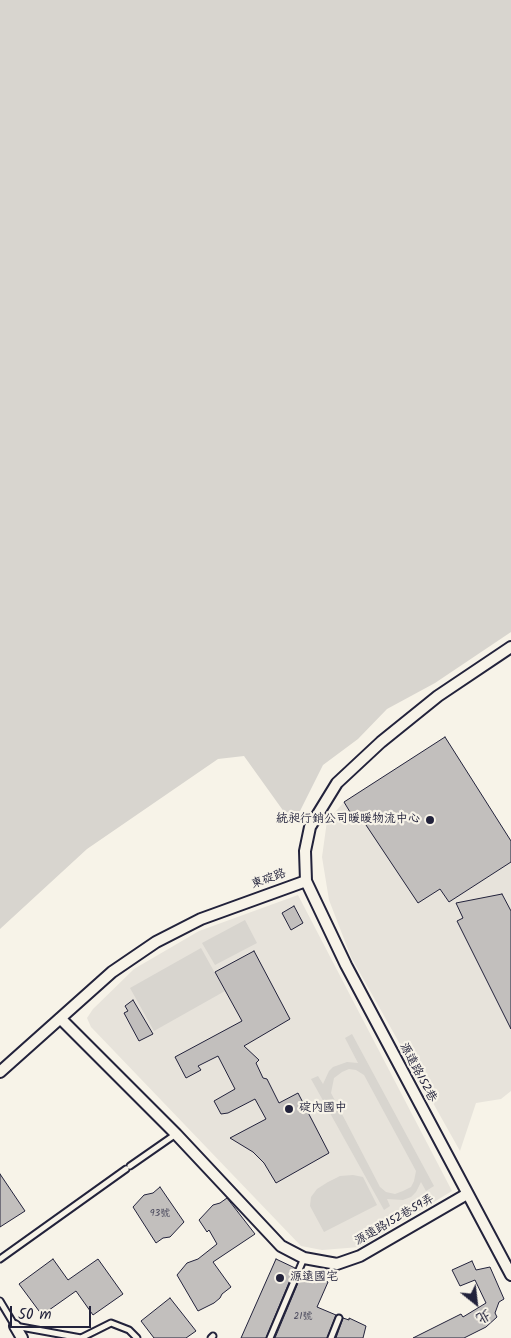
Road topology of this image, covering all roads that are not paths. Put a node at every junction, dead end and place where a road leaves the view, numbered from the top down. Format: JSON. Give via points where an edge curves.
{"nodes":[{"id":1,"x":511,"y":647,"type":"edge"},
{"id":2,"x":306,"y":881,"type":"junction"},
{"id":3,"x":61,"y":1019,"type":"junction"},
{"id":4,"x":0,"y":1072,"type":"edge"},
{"id":5,"x":176,"y":1134,"type":"junction"},
{"id":6,"x":467,"y":1194,"type":"junction"},
{"id":7,"x":304,"y":1258,"type":"junction"},
{"id":8,"x":0,"y":1259,"type":"edge"},
{"id":9,"x":511,"y":1276,"type":"edge"},
{"id":10,"x":0,"y":1301,"type":"edge"},
{"id":11,"x":339,"y":1318,"type":"dead end"},
{"id":12,"x":15,"y":1326,"type":"junction"},
{"id":13,"x":10,"y":1338,"type":"edge"},
{"id":14,"x":22,"y":1338,"type":"edge"},
{"id":15,"x":137,"y":1338,"type":"edge"},
{"id":16,"x":270,"y":1338,"type":"edge"},
{"id":17,"x":330,"y":1338,"type":"edge"}],
"edges":[{"from":1,"to":2,"type":"street","name":"東碇路","via":[[438,696],[336,782],[310,827],[305,851]]},
{"from":2,"to":3,"type":"street","name":"東碇路","via":[[201,918],[175,931],[112,972]]},
{"from":2,"to":6,"type":"street","name":"源遠路152巷","via":[[346,965]]},
{"from":3,"to":4,"type":"street","name":"東碇路"},
{"from":3,"to":5,"type":"street","name":"源遠路152巷59弄"},
{"from":5,"to":7,"type":"street","name":"源遠路152巷59弄","via":[[282,1246]]},
{"from":5,"to":8,"type":"lane"},
{"from":6,"to":7,"type":"street","name":"源遠路152巷59弄","via":[[360,1256],[336,1264]]},
{"from":6,"to":9,"type":"street","name":"源遠路152巷"},
{"from":7,"to":16,"type":"lane"},
{"from":10,"to":12,"type":"lane"},
{"from":11,"to":17,"type":"lane"},
{"from":12,"to":13,"type":"street"},
{"from":12,"to":14,"type":"street"},
{"from":12,"to":15,"type":"lane","via":[[81,1338],[111,1323],[129,1330]]}]}
